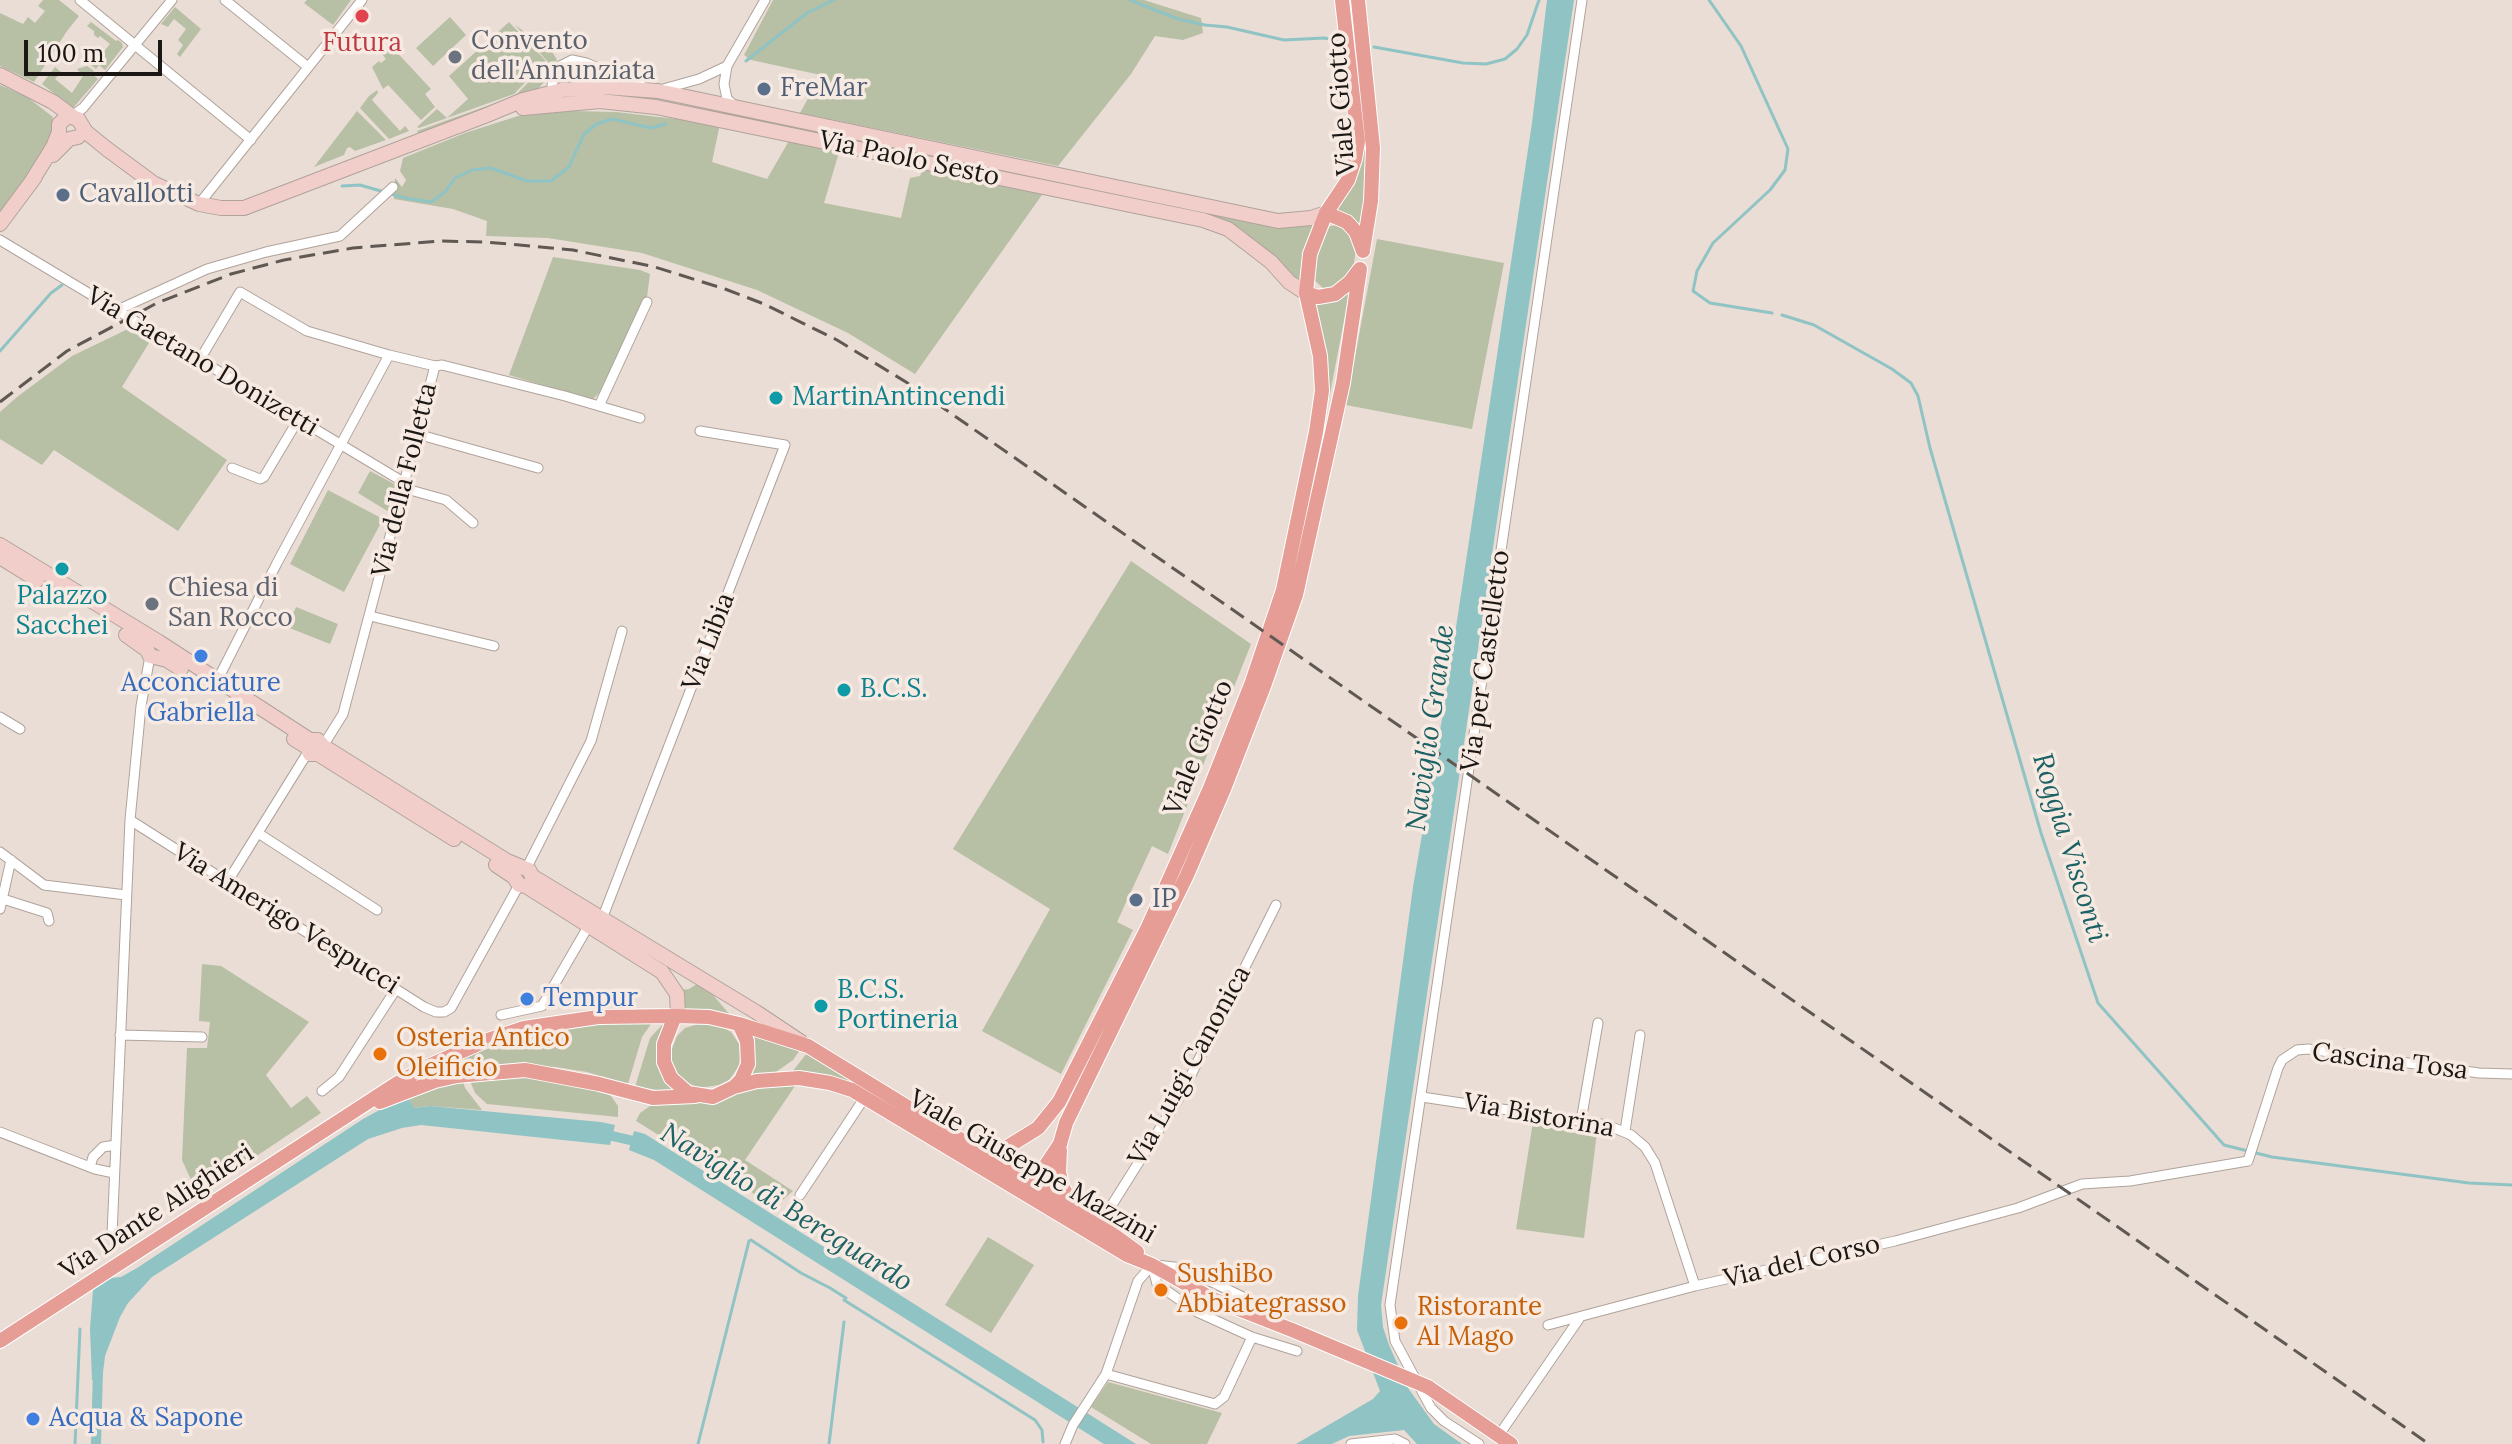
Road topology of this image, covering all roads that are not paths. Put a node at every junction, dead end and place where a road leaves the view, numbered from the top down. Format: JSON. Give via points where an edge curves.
{"nodes":[{"id":1,"x":80,"y":0,"type":"edge"},
{"id":2,"x":172,"y":0,"type":"edge"},
{"id":3,"x":225,"y":0,"type":"edge"},
{"id":4,"x":362,"y":0,"type":"edge"},
{"id":5,"x":765,"y":0,"type":"edge"},
{"id":6,"x":1342,"y":0,"type":"edge"},
{"id":7,"x":1358,"y":0,"type":"edge"},
{"id":8,"x":1582,"y":0,"type":"edge"},
{"id":9,"x":135,"y":45,"type":"junction"},
{"id":10,"x":586,"y":63,"type":"junction"},
{"id":11,"x":727,"y":66,"type":"junction"},
{"id":12,"x":308,"y":67,"type":"junction"},
{"id":13,"x":0,"y":75,"type":"edge"},
{"id":14,"x":592,"y":87,"type":"junction"},
{"id":15,"x":554,"y":91,"type":"junction"},
{"id":16,"x":658,"y":91,"type":"junction"},
{"id":17,"x":572,"y":104,"type":"junction"},
{"id":18,"x":737,"y":109,"type":"junction"},
{"id":19,"x":487,"y":115,"type":"junction"},
{"id":20,"x":73,"y":125,"type":"junction"},
{"id":21,"x":251,"y":140,"type":"junction"},
{"id":22,"x":393,"y":187,"type":"dead end"},
{"id":23,"x":199,"y":204,"type":"junction"},
{"id":24,"x":1326,"y":213,"type":"junction"},
{"id":25,"x":0,"y":224,"type":"edge"},
{"id":26,"x":0,"y":240,"type":"edge"},
{"id":27,"x":1363,"y":251,"type":"junction"},
{"id":28,"x":1360,"y":269,"type":"junction"},
{"id":29,"x":1306,"y":293,"type":"junction"},
{"id":30,"x":647,"y":302,"type":"dead end"},
{"id":31,"x":119,"y":312,"type":"junction"},
{"id":32,"x":389,"y":355,"type":"junction"},
{"id":33,"x":199,"y":361,"type":"junction"},
{"id":34,"x":435,"y":366,"type":"junction"},
{"id":35,"x":599,"y":406,"type":"junction"},
{"id":36,"x":640,"y":418,"type":"dead end"},
{"id":37,"x":298,"y":420,"type":"junction"},
{"id":38,"x":700,"y":431,"type":"dead end"},
{"id":39,"x":417,"y":434,"type":"junction"},
{"id":40,"x":340,"y":445,"type":"junction"},
{"id":41,"x":232,"y":468,"type":"dead end"},
{"id":42,"x":538,"y":468,"type":"dead end"},
{"id":43,"x":404,"y":485,"type":"junction"},
{"id":44,"x":473,"y":523,"type":"dead end"},
{"id":45,"x":0,"y":545,"type":"edge"},
{"id":46,"x":0,"y":557,"type":"edge"},
{"id":47,"x":370,"y":616,"type":"junction"},
{"id":48,"x":622,"y":631,"type":"dead end"},
{"id":49,"x":494,"y":646,"type":"dead end"},
{"id":50,"x":155,"y":651,"type":"junction"},
{"id":51,"x":217,"y":681,"type":"junction"},
{"id":52,"x":0,"y":717,"type":"edge"},
{"id":53,"x":20,"y":729,"type":"dead end"},
{"id":54,"x":313,"y":748,"type":"junction"},
{"id":55,"x":130,"y":820,"type":"junction"},
{"id":56,"x":258,"y":833,"type":"junction"},
{"id":57,"x":0,"y":852,"type":"edge"},
{"id":58,"x":11,"y":860,"type":"junction"},
{"id":59,"x":524,"y":877,"type":"junction"},
{"id":60,"x":228,"y":881,"type":"junction"},
{"id":61,"x":126,"y":895,"type":"junction"},
{"id":62,"x":1,"y":904,"type":"edge"},
{"id":63,"x":1276,"y":905,"type":"dead end"},
{"id":64,"x":377,"y":910,"type":"dead end"},
{"id":65,"x":49,"y":921,"type":"dead end"},
{"id":66,"x":596,"y":922,"type":"junction"},
{"id":67,"x":714,"y":987,"type":"junction"},
{"id":68,"x":396,"y":989,"type":"junction"},
{"id":69,"x":501,"y":1015,"type":"dead end"},
{"id":70,"x":676,"y":1016,"type":"junction"},
{"id":71,"x":737,"y":1023,"type":"junction"},
{"id":72,"x":1598,"y":1023,"type":"dead end"},
{"id":73,"x":120,"y":1035,"type":"junction"},
{"id":74,"x":1640,"y":1035,"type":"dead end"},
{"id":75,"x":202,"y":1037,"type":"dead end"},
{"id":76,"x":808,"y":1046,"type":"junction"},
{"id":77,"x":2512,"y":1074,"type":"edge"},
{"id":78,"x":734,"y":1087,"type":"junction"},
{"id":79,"x":322,"y":1091,"type":"dead end"},
{"id":80,"x":695,"y":1096,"type":"junction"},
{"id":81,"x":865,"y":1097,"type":"junction"},
{"id":82,"x":1422,"y":1097,"type":"junction"},
{"id":83,"x":1581,"y":1121,"type":"junction"},
{"id":84,"x":340,"y":1122,"type":"junction"},
{"id":85,"x":1625,"y":1131,"type":"junction"},
{"id":86,"x":0,"y":1132,"type":"edge"},
{"id":87,"x":1060,"y":1144,"type":"junction"},
{"id":88,"x":116,"y":1145,"type":"junction"},
{"id":89,"x":979,"y":1151,"type":"junction"},
{"id":90,"x":90,"y":1167,"type":"junction"},
{"id":91,"x":114,"y":1173,"type":"junction"},
{"id":92,"x":1028,"y":1181,"type":"junction"},
{"id":93,"x":1009,"y":1184,"type":"junction"},
{"id":94,"x":2072,"y":1187,"type":"joint"},
{"id":95,"x":800,"y":1195,"type":"dead end"},
{"id":96,"x":1079,"y":1212,"type":"junction"},
{"id":97,"x":1100,"y":1225,"type":"junction"},
{"id":98,"x":1086,"y":1231,"type":"junction"},
{"id":99,"x":112,"y":1235,"type":"dead end"},
{"id":100,"x":1152,"y":1265,"type":"junction"},
{"id":101,"x":1695,"y":1286,"type":"junction"},
{"id":102,"x":1274,"y":1312,"type":"dead end"},
{"id":103,"x":1579,"y":1319,"type":"junction"},
{"id":104,"x":1548,"y":1325,"type":"dead end"},
{"id":105,"x":1252,"y":1337,"type":"junction"},
{"id":106,"x":0,"y":1341,"type":"edge"},
{"id":107,"x":1297,"y":1351,"type":"dead end"},
{"id":108,"x":1106,"y":1374,"type":"junction"},
{"id":109,"x":1505,"y":1440,"type":"edge"},
{"id":110,"x":1070,"y":1442,"type":"edge"},
{"id":111,"x":1379,"y":1442,"type":"edge"},
{"id":112,"x":1351,"y":1444,"type":"edge"},
{"id":113,"x":1405,"y":1444,"type":"edge"},
{"id":114,"x":1479,"y":1444,"type":"edge"}],
"edges":[{"from":1,"to":9,"type":"street"},
{"from":2,"to":9,"type":"street"},
{"from":3,"to":12,"type":"street"},
{"from":4,"to":12,"type":"street"},
{"from":5,"to":11,"type":"street"},
{"from":6,"to":24,"type":"main road","name":"Viale Giotto","via":[[1358,141],[1348,180]]},
{"from":7,"to":27,"type":"main road","name":"Viale Giotto","via":[[1373,148]]},
{"from":8,"to":82,"type":"street","name":"Via per Castelletto"},
{"from":9,"to":20,"type":"street"},
{"from":9,"to":21,"type":"street"},
{"from":10,"to":14,"type":"street","via":[[594,75]]},
{"from":10,"to":15,"type":"street","via":[[572,60],[560,66]]},
{"from":10,"to":16,"type":"street","name":"Via Paolo Sesto"},
{"from":11,"to":16,"type":"street"},
{"from":11,"to":18,"type":"street","via":[[727,99]]},
{"from":12,"to":21,"type":"street"},
{"from":13,"to":20,"type":"street","name":"Via Paolo Sesto","via":[[53,102]]},
{"from":14,"to":15,"type":"street","name":"Via Paolo Sesto"},
{"from":14,"to":16,"type":"street","name":"Via Paolo Sesto"},
{"from":14,"to":17,"type":"street"},
{"from":15,"to":17,"type":"street"},
{"from":15,"to":19,"type":"street","name":"Via Paolo Sesto"},
{"from":16,"to":18,"type":"street","name":"Via Paolo Sesto"},
{"from":17,"to":19,"type":"street","name":"Via Paolo Sesto"},
{"from":17,"to":29,"type":"street","name":"Via Paolo Sesto","via":[[656,107],[1203,220],[1228,229]]},
{"from":18,"to":24,"type":"street","name":"Via Paolo Sesto","via":[[1278,221]]},
{"from":19,"to":23,"type":"street","name":"Via Paolo Sesto","via":[[244,208]]},
{"from":20,"to":23,"type":"street","name":"Via Paolo Sesto","via":[[153,183]]},
{"from":20,"to":25,"type":"street"},
{"from":21,"to":23,"type":"street"},
{"from":22,"to":31,"type":"street","via":[[336,238],[207,269]]},
{"from":24,"to":27,"type":"main road","name":"Viale Giotto","via":[[1347,222]]},
{"from":24,"to":29,"type":"main road","name":"Viale Giotto","via":[[1310,254]]},
{"from":26,"to":31,"type":"street","name":"Via Gaetano Donizetti"},
{"from":27,"to":28,"type":"main road","name":"Viale Giotto"},
{"from":28,"to":29,"type":"main road","via":[[1335,294]]},
{"from":28,"to":87,"type":"main road","name":"Viale Giotto","via":[[1343,383],[1296,595],[1224,789]]},
{"from":29,"to":89,"type":"main road","name":"Viale Giotto","via":[[1322,391],[1283,590],[1252,682],[1147,929],[1059,1102],[1038,1128],[1004,1149]]},
{"from":30,"to":35,"type":"street"},
{"from":31,"to":33,"type":"street","name":"Via Gaetano Donizetti"},
{"from":32,"to":33,"type":"street","name":"Via della Folletta","via":[[307,331],[240,292]]},
{"from":32,"to":34,"type":"street","name":"Via della Folletta"},
{"from":32,"to":40,"type":"street"},
{"from":33,"to":37,"type":"street","name":"Via Gaetano Donizetti"},
{"from":34,"to":35,"type":"street"},
{"from":34,"to":39,"type":"street","name":"Via della Folletta"},
{"from":35,"to":36,"type":"street"},
{"from":37,"to":40,"type":"street","name":"Via Gaetano Donizetti"},
{"from":37,"to":41,"type":"street","via":[[264,477]]},
{"from":38,"to":66,"type":"street","name":"Via Libia","via":[[785,445]]},
{"from":39,"to":42,"type":"street"},
{"from":39,"to":43,"type":"street","name":"Via della Folletta"},
{"from":40,"to":43,"type":"street","name":"Via Gaetano Donizetti"},
{"from":40,"to":51,"type":"street"},
{"from":43,"to":44,"type":"street","name":"Via Gaetano Donizetti","via":[[446,500]]},
{"from":43,"to":47,"type":"street","name":"Via della Folletta"},
{"from":45,"to":50,"type":"street","name":"Viale Giuseppe Mazzini"},
{"from":46,"to":50,"type":"street","name":"Viale Giuseppe Mazzini"},
{"from":47,"to":49,"type":"street"},
{"from":47,"to":54,"type":"street","name":"Via della Folletta","via":[[343,714]]},
{"from":48,"to":59,"type":"street","via":[[591,741]]},
{"from":50,"to":51,"type":"street","name":"Viale Giuseppe Mazzini"},
{"from":50,"to":54,"type":"street","name":"Viale Giuseppe Mazzini"},
{"from":50,"to":55,"type":"street","via":[[141,706]]},
{"from":51,"to":54,"type":"street","name":"Viale Giuseppe Mazzini"},
{"from":52,"to":53,"type":"street"},
{"from":54,"to":56,"type":"street","name":"Via della Folletta"},
{"from":54,"to":59,"type":"street","name":"Viale Giuseppe Mazzini"},
{"from":55,"to":60,"type":"street","name":"Via Amerigo Vespucci"},
{"from":55,"to":61,"type":"street"},
{"from":56,"to":60,"type":"street","name":"Via della Folletta"},
{"from":56,"to":64,"type":"street"},
{"from":57,"to":58,"type":"street"},
{"from":58,"to":61,"type":"street","via":[[44,885]]},
{"from":58,"to":62,"type":"street"},
{"from":59,"to":66,"type":"street","name":"Viale Giuseppe Mazzini"},
{"from":59,"to":68,"type":"street","name":"Via Amerigo Vespucci","via":[[451,1008],[436,1012]]},
{"from":60,"to":68,"type":"street","name":"Via Amerigo Vespucci"},
{"from":61,"to":73,"type":"street"},
{"from":62,"to":65,"type":"street","via":[[47,913]]},
{"from":63,"to":97,"type":"street","name":"Via Luigi Canonica","via":[[1181,1095]]},
{"from":66,"to":67,"type":"street","name":"Viale Giuseppe Mazzini"},
{"from":66,"to":69,"type":"street","via":[[542,1006]]},
{"from":66,"to":70,"type":"street","name":"Viale Giuseppe Mazzini","via":[[666,976],[677,994]]},
{"from":67,"to":71,"type":"street","name":"Viale Giuseppe Mazzini"},
{"from":67,"to":76,"type":"street","name":"Viale Giuseppe Mazzini"},
{"from":68,"to":79,"type":"street","via":[[339,1077]]},
{"from":70,"to":71,"type":"main road","name":"Viale Giuseppe Mazzini"},
{"from":70,"to":80,"type":"main road","via":[[664,1044],[664,1062],[676,1084]]},
{"from":70,"to":84,"type":"main road","name":"Via Dante Alighieri","via":[[598,1017],[524,1028],[424,1068]]},
{"from":71,"to":76,"type":"main road","name":"Viale Giuseppe Mazzini"},
{"from":71,"to":78,"type":"main road","name":"Viale Giuseppe Mazzini","via":[[747,1041],[748,1064]]},
{"from":72,"to":83,"type":"street"},
{"from":73,"to":75,"type":"street"},
{"from":73,"to":88,"type":"street"},
{"from":74,"to":85,"type":"street"},
{"from":76,"to":89,"type":"main road","name":"Viale Giuseppe Mazzini"},
{"from":77,"to":94,"type":"street","name":"Cascina Tosa","via":[[2297,1050],[2278,1068],[2250,1155],[2130,1181]]},
{"from":78,"to":80,"type":"main road","name":"Viale Giuseppe Mazzini","via":[[713,1097]]},
{"from":78,"to":81,"type":"main road","name":"Viale Giuseppe Mazzini","via":[[799,1078]]},
{"from":80,"to":84,"type":"main road","name":"Via Dante Alighieri","via":[[653,1098],[525,1070],[497,1071],[435,1081]]},
{"from":81,"to":93,"type":"main road","name":"Viale Giuseppe Mazzini"},
{"from":81,"to":95,"type":"street"},
{"from":82,"to":83,"type":"street","name":"Via Bistorina"},
{"from":82,"to":114,"type":"street","name":"Via per Castelletto","via":[[1391,1322],[1395,1341],[1431,1408]]},
{"from":83,"to":85,"type":"street","name":"Via Bistorina"},
{"from":84,"to":106,"type":"main road","name":"Via Dante Alighieri"},
{"from":85,"to":101,"type":"street","name":"Via Bistorina","via":[[1655,1163]]},
{"from":86,"to":90,"type":"street"},
{"from":87,"to":92,"type":"main road","name":"Viale Giotto","via":[[1040,1174]]},
{"from":87,"to":96,"type":"main road","name":"Viale Giotto","via":[[1062,1186]]},
{"from":88,"to":90,"type":"street","via":[[103,1147]]},
{"from":88,"to":91,"type":"street"},
{"from":89,"to":92,"type":"main road","name":"Viale Giuseppe Mazzini"},
{"from":90,"to":91,"type":"street"},
{"from":91,"to":99,"type":"street"},
{"from":92,"to":93,"type":"main road"},
{"from":92,"to":96,"type":"main road","name":"Viale Giuseppe Mazzini"},
{"from":93,"to":98,"type":"main road","name":"Viale Giuseppe Mazzini"},
{"from":94,"to":101,"type":"street","name":"Via del Corso","via":[[2018,1208],[1910,1237]]},
{"from":96,"to":97,"type":"main road","name":"Viale Giuseppe Mazzini"},
{"from":97,"to":98,"type":"street"},
{"from":97,"to":100,"type":"main road","name":"Viale Giuseppe Mazzini"},
{"from":98,"to":100,"type":"main road","name":"Viale Giuseppe Mazzini"},
{"from":100,"to":102,"type":"street","via":[[1183,1268]]},
{"from":100,"to":105,"type":"street","via":[[1161,1288],[1197,1312]]},
{"from":100,"to":108,"type":"street","via":[[1138,1281]]},
{"from":100,"to":109,"type":"main road","bridge":true,"via":[[1213,1299],[1428,1387]]},
{"from":101,"to":103,"type":"street","name":"Via del Corso"},
{"from":103,"to":104,"type":"street","name":"Via del Corso"},
{"from":103,"to":109,"type":"street"},
{"from":105,"to":107,"type":"street"},
{"from":105,"to":108,"type":"street","via":[[1224,1397],[1215,1404]]},
{"from":108,"to":110,"type":"street","via":[[1073,1425]]},
{"from":111,"to":112,"type":"street"},
{"from":111,"to":113,"type":"street","via":[[1395,1439]]}]}
